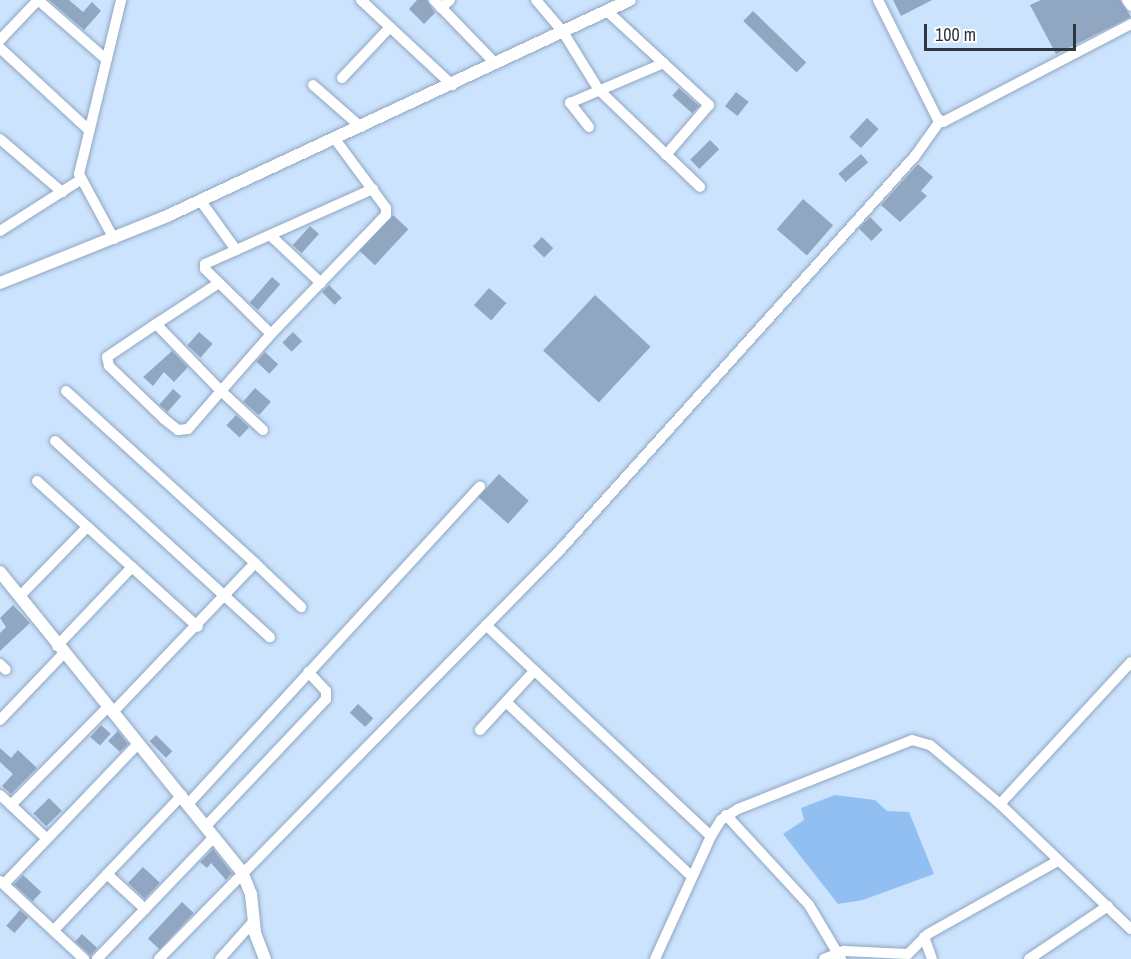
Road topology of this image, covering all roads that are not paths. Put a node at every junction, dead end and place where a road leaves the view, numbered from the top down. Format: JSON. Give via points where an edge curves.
{"nodes":[{"id":1,"x":38,"y":0,"type":"edge"},
{"id":2,"x":121,"y":0,"type":"edge"},
{"id":3,"x":450,"y":0,"type":"edge"},
{"id":4,"x":536,"y":0,"type":"edge"},
{"id":5,"x":630,"y":0,"type":"edge"},
{"id":6,"x":878,"y":0,"type":"edge"},
{"id":7,"x":1127,"y":0,"type":"edge"},
{"id":8,"x":366,"y":1,"type":"edge"},
{"id":9,"x":437,"y":4,"type":"edge"},
{"id":10,"x":1131,"y":6,"type":"edge"},
{"id":11,"x":608,"y":11,"type":"junction"},
{"id":12,"x":1131,"y":24,"type":"edge"},
{"id":13,"x":390,"y":27,"type":"junction"},
{"id":14,"x":563,"y":32,"type":"junction"},
{"id":15,"x":0,"y":40,"type":"edge"},
{"id":16,"x":0,"y":48,"type":"edge"},
{"id":17,"x":107,"y":60,"type":"junction"},
{"id":18,"x":496,"y":63,"type":"junction"},
{"id":19,"x":664,"y":63,"type":"junction"},
{"id":20,"x":342,"y":78,"type":"dead end"},
{"id":21,"x":313,"y":85,"type":"dead end"},
{"id":22,"x":452,"y":85,"type":"junction"},
{"id":23,"x":599,"y":90,"type":"junction"},
{"id":24,"x":940,"y":121,"type":"junction"},
{"id":25,"x":361,"y":127,"type":"junction"},
{"id":26,"x":589,"y":127,"type":"dead end"},
{"id":27,"x":90,"y":131,"type":"junction"},
{"id":28,"x":335,"y":138,"type":"junction"},
{"id":29,"x":0,"y":139,"type":"edge"},
{"id":30,"x":666,"y":155,"type":"junction"},
{"id":31,"x":80,"y":180,"type":"junction"},
{"id":32,"x":700,"y":188,"type":"dead end"},
{"id":33,"x":373,"y":189,"type":"junction"},
{"id":34,"x":62,"y":192,"type":"junction"},
{"id":35,"x":200,"y":200,"type":"junction"},
{"id":36,"x":2,"y":227,"type":"edge"},
{"id":37,"x":270,"y":235,"type":"junction"},
{"id":38,"x":114,"y":239,"type":"junction"},
{"id":39,"x":236,"y":250,"type":"junction"},
{"id":40,"x":0,"y":283,"type":"edge"},
{"id":41,"x":219,"y":283,"type":"junction"},
{"id":42,"x":321,"y":283,"type":"junction"},
{"id":43,"x":156,"y":324,"type":"junction"},
{"id":44,"x":271,"y":333,"type":"junction"},
{"id":45,"x":66,"y":391,"type":"dead end"},
{"id":46,"x":221,"y":391,"type":"junction"},
{"id":47,"x":263,"y":430,"type":"dead end"},
{"id":48,"x":54,"y":441,"type":"dead end"},
{"id":49,"x":37,"y":481,"type":"dead end"},
{"id":50,"x":480,"y":486,"type":"dead end"},
{"id":51,"x":87,"y":526,"type":"junction"},
{"id":52,"x":255,"y":563,"type":"junction"},
{"id":53,"x":132,"y":567,"type":"junction"},
{"id":54,"x":0,"y":572,"type":"edge"},
{"id":55,"x":20,"y":596,"type":"junction"},
{"id":56,"x":226,"y":597,"type":"junction"},
{"id":57,"x":301,"y":608,"type":"dead end"},
{"id":58,"x":486,"y":625,"type":"junction"},
{"id":59,"x":198,"y":627,"type":"junction"},
{"id":60,"x":270,"y":637,"type":"dead end"},
{"id":61,"x":60,"y":650,"type":"junction"},
{"id":62,"x":1131,"y":662,"type":"edge"},
{"id":63,"x":534,"y":671,"type":"junction"},
{"id":64,"x":308,"y":672,"type":"junction"},
{"id":65,"x":506,"y":702,"type":"junction"},
{"id":66,"x":110,"y":710,"type":"junction"},
{"id":67,"x":0,"y":720,"type":"edge"},
{"id":68,"x":480,"y":730,"type":"dead end"},
{"id":69,"x":137,"y":745,"type":"junction"},
{"id":70,"x":0,"y":795,"type":"edge"},
{"id":71,"x":186,"y":799,"type":"junction"},
{"id":72,"x":1000,"y":804,"type":"junction"},
{"id":73,"x":11,"y":806,"type":"junction"},
{"id":74,"x":726,"y":815,"type":"junction"},
{"id":75,"x":207,"y":825,"type":"junction"},
{"id":76,"x":215,"y":836,"type":"junction"},
{"id":77,"x":711,"y":836,"type":"junction"},
{"id":78,"x":46,"y":838,"type":"junction"},
{"id":79,"x":1056,"y":862,"type":"junction"},
{"id":80,"x":242,"y":872,"type":"junction"},
{"id":81,"x":107,"y":874,"type":"junction"},
{"id":82,"x":692,"y":876,"type":"junction"},
{"id":83,"x":2,"y":882,"type":"edge"},
{"id":84,"x":1108,"y":906,"type":"junction"},
{"id":85,"x":145,"y":909,"type":"junction"},
{"id":86,"x":253,"y":922,"type":"junction"},
{"id":87,"x":1131,"y":929,"type":"edge"},
{"id":88,"x":54,"y":930,"type":"junction"},
{"id":89,"x":924,"y":937,"type":"junction"},
{"id":90,"x":839,"y":956,"type":"edge"},
{"id":91,"x":84,"y":959,"type":"edge"},
{"id":92,"x":97,"y":959,"type":"edge"},
{"id":93,"x":159,"y":959,"type":"edge"},
{"id":94,"x":220,"y":959,"type":"edge"},
{"id":95,"x":265,"y":959,"type":"edge"},
{"id":96,"x":655,"y":959,"type":"edge"},
{"id":97,"x":824,"y":959,"type":"edge"},
{"id":98,"x":932,"y":959,"type":"edge"},
{"id":99,"x":1029,"y":959,"type":"edge"}],
"edges":[{"from":1,"to":15,"type":"street"},
{"from":1,"to":17,"type":"street"},
{"from":2,"to":17,"type":"street"},
{"from":3,"to":9,"type":"street"},
{"from":4,"to":14,"type":"street"},
{"from":5,"to":11,"type":"street"},
{"from":6,"to":24,"type":"street"},
{"from":7,"to":10,"type":"street"},
{"from":8,"to":13,"type":"street"},
{"from":9,"to":18,"type":"street"},
{"from":11,"to":14,"type":"street"},
{"from":11,"to":19,"type":"street"},
{"from":12,"to":24,"type":"street","via":[[948,121]]},
{"from":13,"to":20,"type":"street"},
{"from":13,"to":22,"type":"street"},
{"from":14,"to":18,"type":"street"},
{"from":14,"to":23,"type":"street"},
{"from":16,"to":27,"type":"street"},
{"from":17,"to":27,"type":"street"},
{"from":18,"to":22,"type":"street"},
{"from":19,"to":23,"type":"street"},
{"from":19,"to":30,"type":"street","via":[[708,105]]},
{"from":21,"to":25,"type":"street"},
{"from":22,"to":25,"type":"street"},
{"from":23,"to":26,"type":"street","via":[[569,104]]},
{"from":23,"to":30,"type":"street"},
{"from":24,"to":58,"type":"street","via":[[915,156],[561,549]]},
{"from":25,"to":28,"type":"street"},
{"from":27,"to":31,"type":"street"},
{"from":28,"to":33,"type":"street"},
{"from":28,"to":35,"type":"street"},
{"from":29,"to":34,"type":"street"},
{"from":30,"to":32,"type":"street"},
{"from":31,"to":34,"type":"street"},
{"from":31,"to":38,"type":"street"},
{"from":33,"to":37,"type":"street"},
{"from":33,"to":42,"type":"street","via":[[386,208],[386,215]]},
{"from":34,"to":36,"type":"street"},
{"from":35,"to":38,"type":"street"},
{"from":35,"to":39,"type":"street"},
{"from":37,"to":39,"type":"street"},
{"from":37,"to":42,"type":"street"},
{"from":38,"to":40,"type":"street"},
{"from":39,"to":41,"type":"street","via":[[204,266]]},
{"from":41,"to":43,"type":"street"},
{"from":41,"to":44,"type":"street"},
{"from":42,"to":44,"type":"street"},
{"from":43,"to":46,"type":"street"},
{"from":43,"to":46,"type":"street","via":[[110,354],[106,359],[110,366],[181,431],[188,429]]},
{"from":44,"to":46,"type":"street"},
{"from":45,"to":52,"type":"street"},
{"from":46,"to":47,"type":"street"},
{"from":48,"to":56,"type":"street"},
{"from":49,"to":51,"type":"street"},
{"from":50,"to":64,"type":"street"},
{"from":51,"to":53,"type":"street"},
{"from":51,"to":55,"type":"street"},
{"from":52,"to":56,"type":"street"},
{"from":52,"to":57,"type":"street"},
{"from":53,"to":59,"type":"street"},
{"from":53,"to":61,"type":"street"},
{"from":54,"to":55,"type":"street"},
{"from":55,"to":61,"type":"street"},
{"from":56,"to":59,"type":"street"},
{"from":56,"to":60,"type":"street"},
{"from":58,"to":63,"type":"street"},
{"from":58,"to":80,"type":"street"},
{"from":59,"to":66,"type":"street"},
{"from":61,"to":66,"type":"street"},
{"from":61,"to":67,"type":"street"},
{"from":62,"to":72,"type":"street"},
{"from":63,"to":65,"type":"street"},
{"from":63,"to":77,"type":"street"},
{"from":64,"to":71,"type":"street"},
{"from":64,"to":75,"type":"street","via":[[326,691],[326,699]]},
{"from":65,"to":68,"type":"street"},
{"from":65,"to":82,"type":"street"},
{"from":66,"to":69,"type":"street"},
{"from":66,"to":73,"type":"street"},
{"from":69,"to":71,"type":"street"},
{"from":69,"to":78,"type":"street"},
{"from":70,"to":73,"type":"street"},
{"from":71,"to":75,"type":"street"},
{"from":71,"to":81,"type":"street"},
{"from":72,"to":74,"type":"street","via":[[930,745],[912,740]]},
{"from":72,"to":79,"type":"street"},
{"from":73,"to":78,"type":"street"},
{"from":74,"to":77,"type":"street"},
{"from":74,"to":90,"type":"street","via":[[808,905]]},
{"from":75,"to":76,"type":"street"},
{"from":76,"to":80,"type":"street"},
{"from":76,"to":85,"type":"street"},
{"from":77,"to":82,"type":"street"},
{"from":78,"to":83,"type":"street"},
{"from":79,"to":84,"type":"street"},
{"from":79,"to":89,"type":"street"},
{"from":80,"to":86,"type":"street","via":[[251,894]]},
{"from":80,"to":93,"type":"street"},
{"from":81,"to":85,"type":"street"},
{"from":81,"to":88,"type":"street"},
{"from":82,"to":96,"type":"street"},
{"from":83,"to":88,"type":"street"},
{"from":84,"to":87,"type":"street"},
{"from":84,"to":99,"type":"street"},
{"from":85,"to":92,"type":"street"},
{"from":86,"to":94,"type":"street"},
{"from":86,"to":95,"type":"street"},
{"from":88,"to":91,"type":"street"},
{"from":89,"to":90,"type":"street","via":[[908,954]]},
{"from":89,"to":98,"type":"street"},
{"from":90,"to":97,"type":"street"}]}
